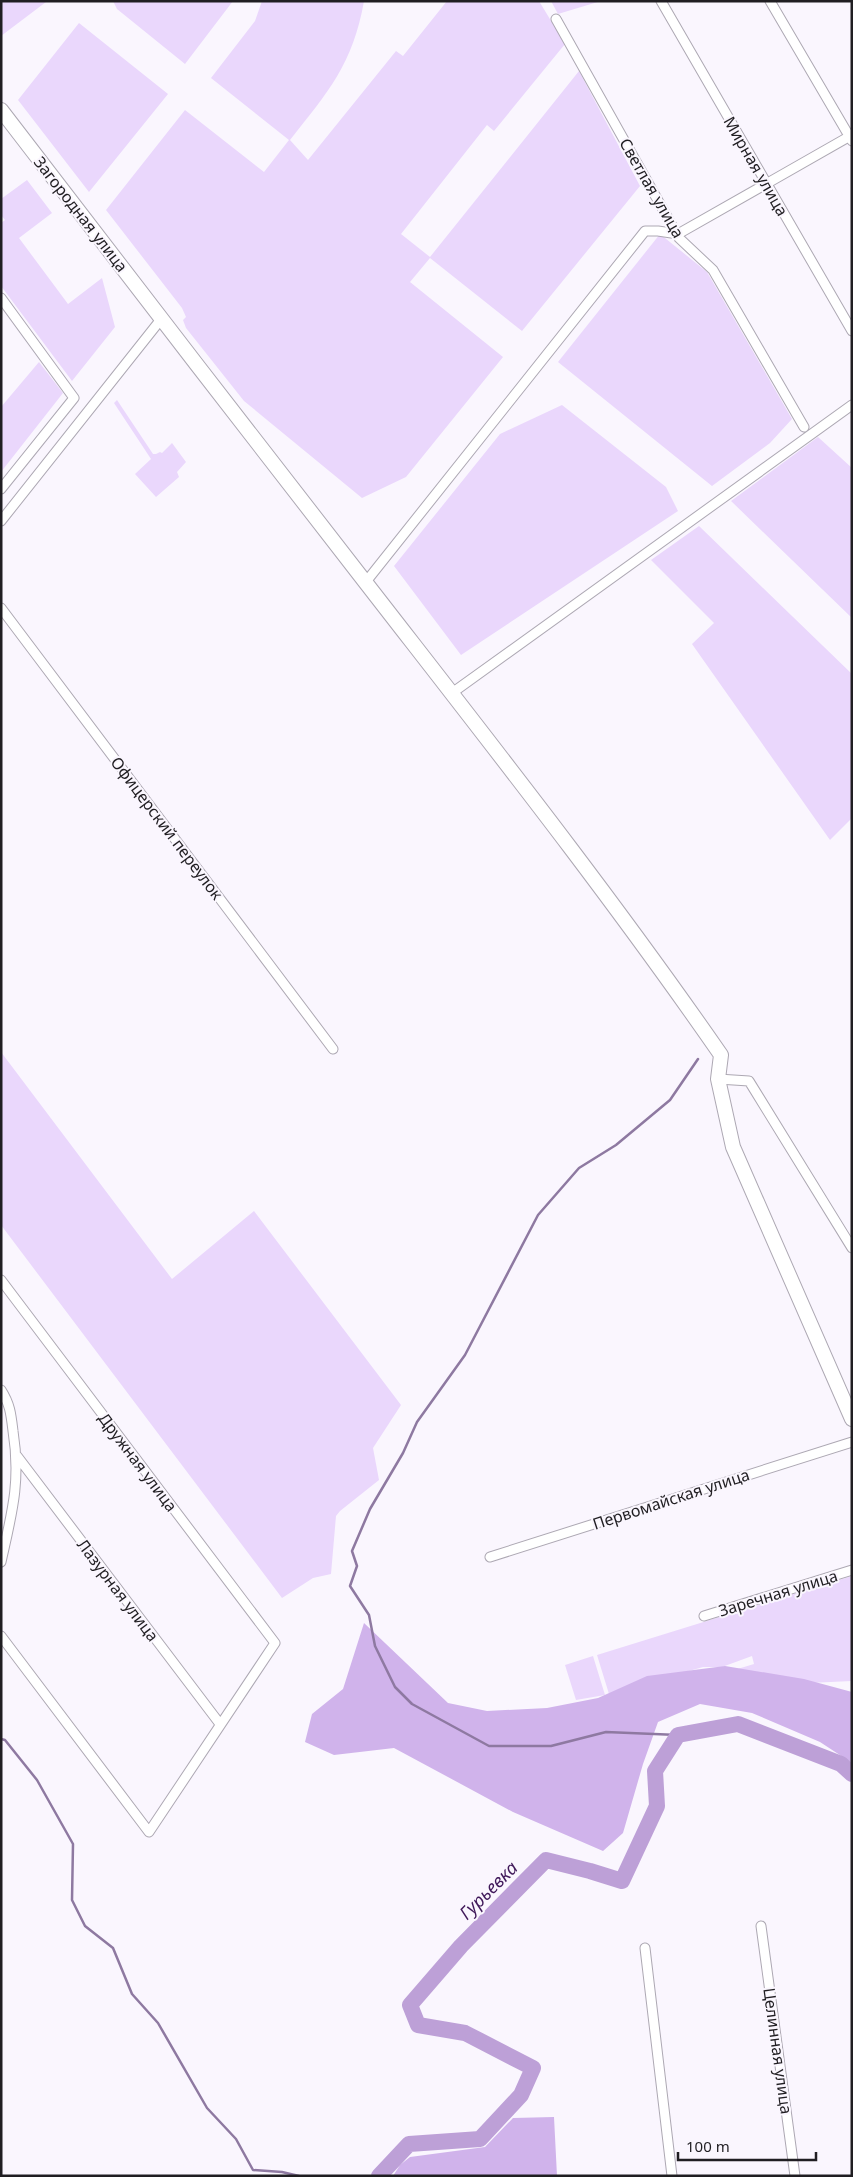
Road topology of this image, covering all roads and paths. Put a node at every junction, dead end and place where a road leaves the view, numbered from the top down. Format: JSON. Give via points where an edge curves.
{"nodes":[{"id":1,"x":661,"y":1,"type":"edge"},
{"id":2,"x":770,"y":1,"type":"edge"},
{"id":3,"x":556,"y":20,"type":"dead end"},
{"id":4,"x":1,"y":110,"type":"edge"},
{"id":5,"x":851,"y":138,"type":"edge"},
{"id":6,"x":767,"y":184,"type":"junction"},
{"id":7,"x":678,"y":234,"type":"junction"},
{"id":8,"x":1,"y":298,"type":"edge"},
{"id":9,"x":162,"y":318,"type":"junction"},
{"id":10,"x":852,"y":331,"type":"edge"},
{"id":11,"x":852,"y":404,"type":"edge"},
{"id":12,"x":804,"y":427,"type":"dead end"},
{"id":13,"x":1,"y":489,"type":"edge"},
{"id":14,"x":1,"y":521,"type":"edge"},
{"id":15,"x":365,"y":583,"type":"junction"},
{"id":16,"x":1,"y":608,"type":"edge"},
{"id":17,"x":452,"y":693,"type":"junction"},
{"id":18,"x":333,"y":1049,"type":"dead end"},
{"id":19,"x":718,"y":1079,"type":"junction"},
{"id":20,"x":852,"y":1248,"type":"edge"},
{"id":21,"x":1,"y":1280,"type":"edge"},
{"id":22,"x":1,"y":1390,"type":"edge"},
{"id":23,"x":852,"y":1419,"type":"edge"},
{"id":24,"x":852,"y":1442,"type":"edge"},
{"id":25,"x":17,"y":1456,"type":"junction"},
{"id":26,"x":490,"y":1557,"type":"dead end"},
{"id":27,"x":1,"y":1562,"type":"edge"},
{"id":28,"x":852,"y":1570,"type":"edge"},
{"id":29,"x":704,"y":1616,"type":"dead end"},
{"id":30,"x":1,"y":1636,"type":"edge"},
{"id":31,"x":220,"y":1724,"type":"dead end"},
{"id":32,"x":761,"y":1926,"type":"dead end"},
{"id":33,"x":645,"y":1948,"type":"dead end"},
{"id":34,"x":672,"y":2176,"type":"edge"},
{"id":35,"x":795,"y":2176,"type":"edge"}],
"edges":[{"from":1,"to":6,"type":"street","name":"Мирная улица"},
{"from":2,"to":5,"type":"street"},
{"from":3,"to":7,"type":"street","name":"Светлая улица"},
{"from":4,"to":9,"type":"street","name":"Загородная улица"},
{"from":5,"to":6,"type":"street"},
{"from":6,"to":7,"type":"street"},
{"from":6,"to":10,"type":"street","name":"Мирная улица"},
{"from":7,"to":12,"type":"street","name":"Светлая улица","via":[[713,270]]},
{"from":7,"to":15,"type":"street","via":[[644,231]]},
{"from":8,"to":13,"type":"street","via":[[74,398]]},
{"from":9,"to":14,"type":"street"},
{"from":9,"to":15,"type":"street","name":"Загородная улица"},
{"from":11,"to":17,"type":"street"},
{"from":15,"to":17,"type":"street","name":"Загородная улица"},
{"from":16,"to":18,"type":"street","name":"Офицерский переулок"},
{"from":17,"to":19,"type":"street","name":"Загородная улица","via":[[653,956],[716,1047],[721,1055]]},
{"from":19,"to":20,"type":"street","via":[[749,1081]]},
{"from":19,"to":23,"type":"street","name":"Загородная улица","via":[[733,1147]]},
{"from":21,"to":30,"type":"street","name":"Дружная улица","via":[[275,1643],[149,1832]]},
{"from":22,"to":25,"type":"street","via":[[9,1404]]},
{"from":24,"to":26,"type":"street","name":"Первомайская улица"},
{"from":25,"to":27,"type":"street","via":[[16,1496]]},
{"from":25,"to":31,"type":"street","name":"Лазурная улица"},
{"from":28,"to":29,"type":"street","name":"Заречная улица"},
{"from":32,"to":35,"type":"street","name":"Целинная улица"},
{"from":33,"to":34,"type":"street"}]}
